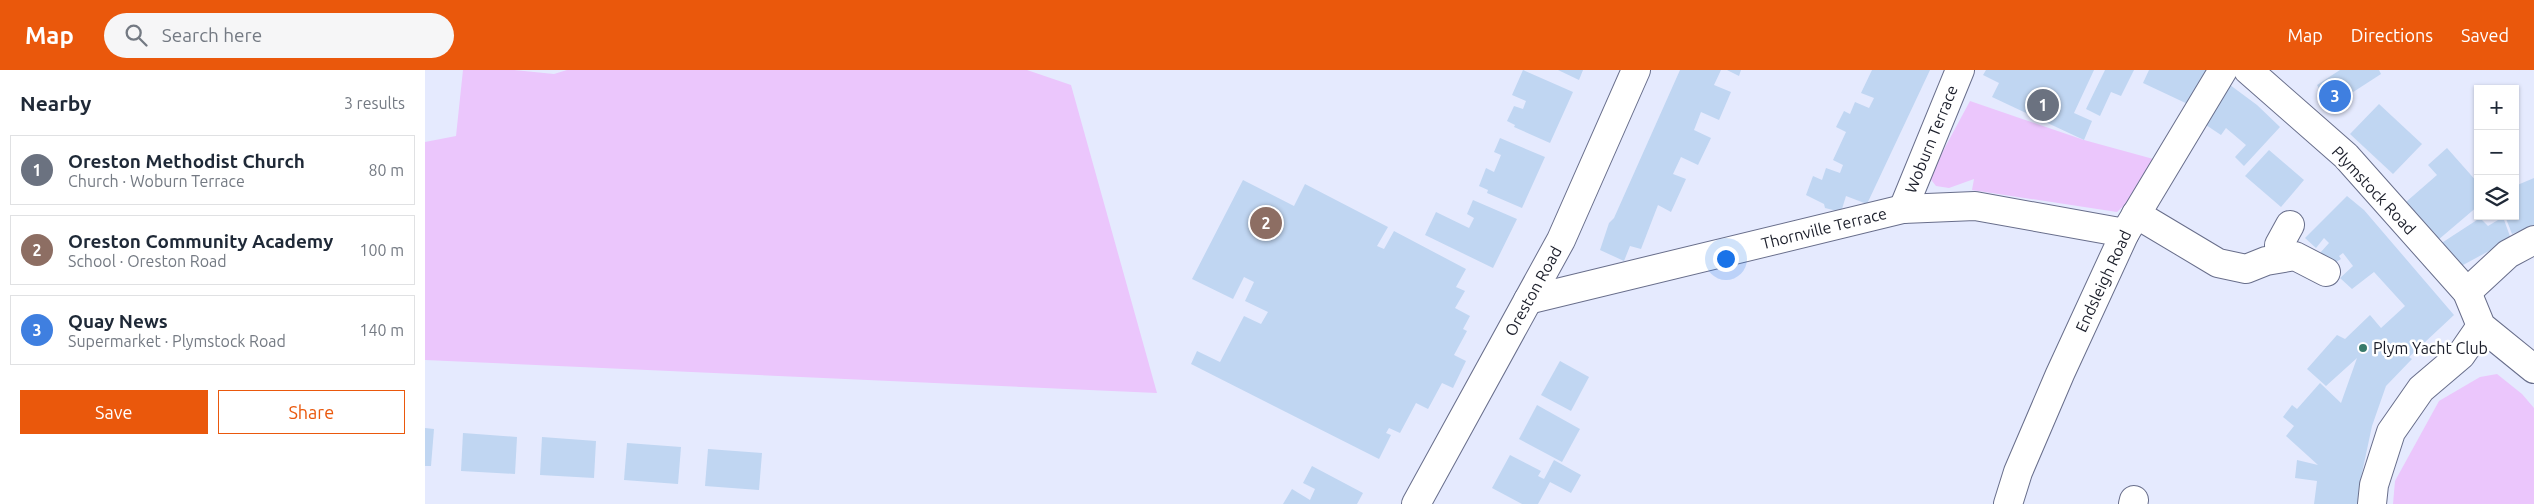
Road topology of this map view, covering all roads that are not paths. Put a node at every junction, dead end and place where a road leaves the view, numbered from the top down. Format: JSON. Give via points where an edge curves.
{"nodes":[{"id":1,"x":1636,"y":70,"type":"edge"},
{"id":2,"x":1959,"y":70,"type":"edge"},
{"id":3,"x":2223,"y":70,"type":"edge"},
{"id":4,"x":2249,"y":70,"type":"edge"},
{"id":5,"x":1903,"y":209,"type":"junction"},
{"id":6,"x":2130,"y":224,"type":"junction"},
{"id":7,"x":2290,"y":225,"type":"dead end"},
{"id":8,"x":2534,"y":240,"type":"edge"},
{"id":9,"x":2280,"y":258,"type":"junction"},
{"id":10,"x":2326,"y":272,"type":"dead end"},
{"id":11,"x":2467,"y":292,"type":"junction"},
{"id":12,"x":1528,"y":300,"type":"junction"},
{"id":13,"x":2481,"y":326,"type":"junction"},
{"id":14,"x":2534,"y":369,"type":"edge"},
{"id":15,"x":1416,"y":504,"type":"edge"},
{"id":16,"x":2008,"y":504,"type":"edge"},
{"id":17,"x":2372,"y":504,"type":"edge"}],
"edges":[{"from":1,"to":12,"type":"street","name":"Oreston Road","via":[[1561,240]]},
{"from":2,"to":5,"type":"street","name":"Woburn Terrace"},
{"from":3,"to":6,"type":"street","name":"Endsleigh Road"},
{"from":4,"to":11,"type":"street","name":"Plymstock Road","via":[[2346,156]]},
{"from":5,"to":6,"type":"street","name":"Thornville Terrace","via":[[1975,206]]},
{"from":5,"to":12,"type":"street","name":"Thornville Terrace"},
{"from":6,"to":9,"type":"street","via":[[2218,263],[2246,269]]},
{"from":6,"to":16,"type":"street","name":"Endsleigh Road","via":[[2056,383],[2018,472]]},
{"from":7,"to":9,"type":"street","via":[[2279,245]]},
{"from":8,"to":11,"type":"street","via":[[2508,254]]},
{"from":9,"to":10,"type":"street","via":[[2295,256]]},
{"from":11,"to":13,"type":"street","name":"Plymstock Road"},
{"from":12,"to":15,"type":"street","name":"Oreston Road"},
{"from":13,"to":14,"type":"street"},
{"from":13,"to":17,"type":"street","via":[[2461,355],[2421,389],[2391,432],[2374,485]]}]}
